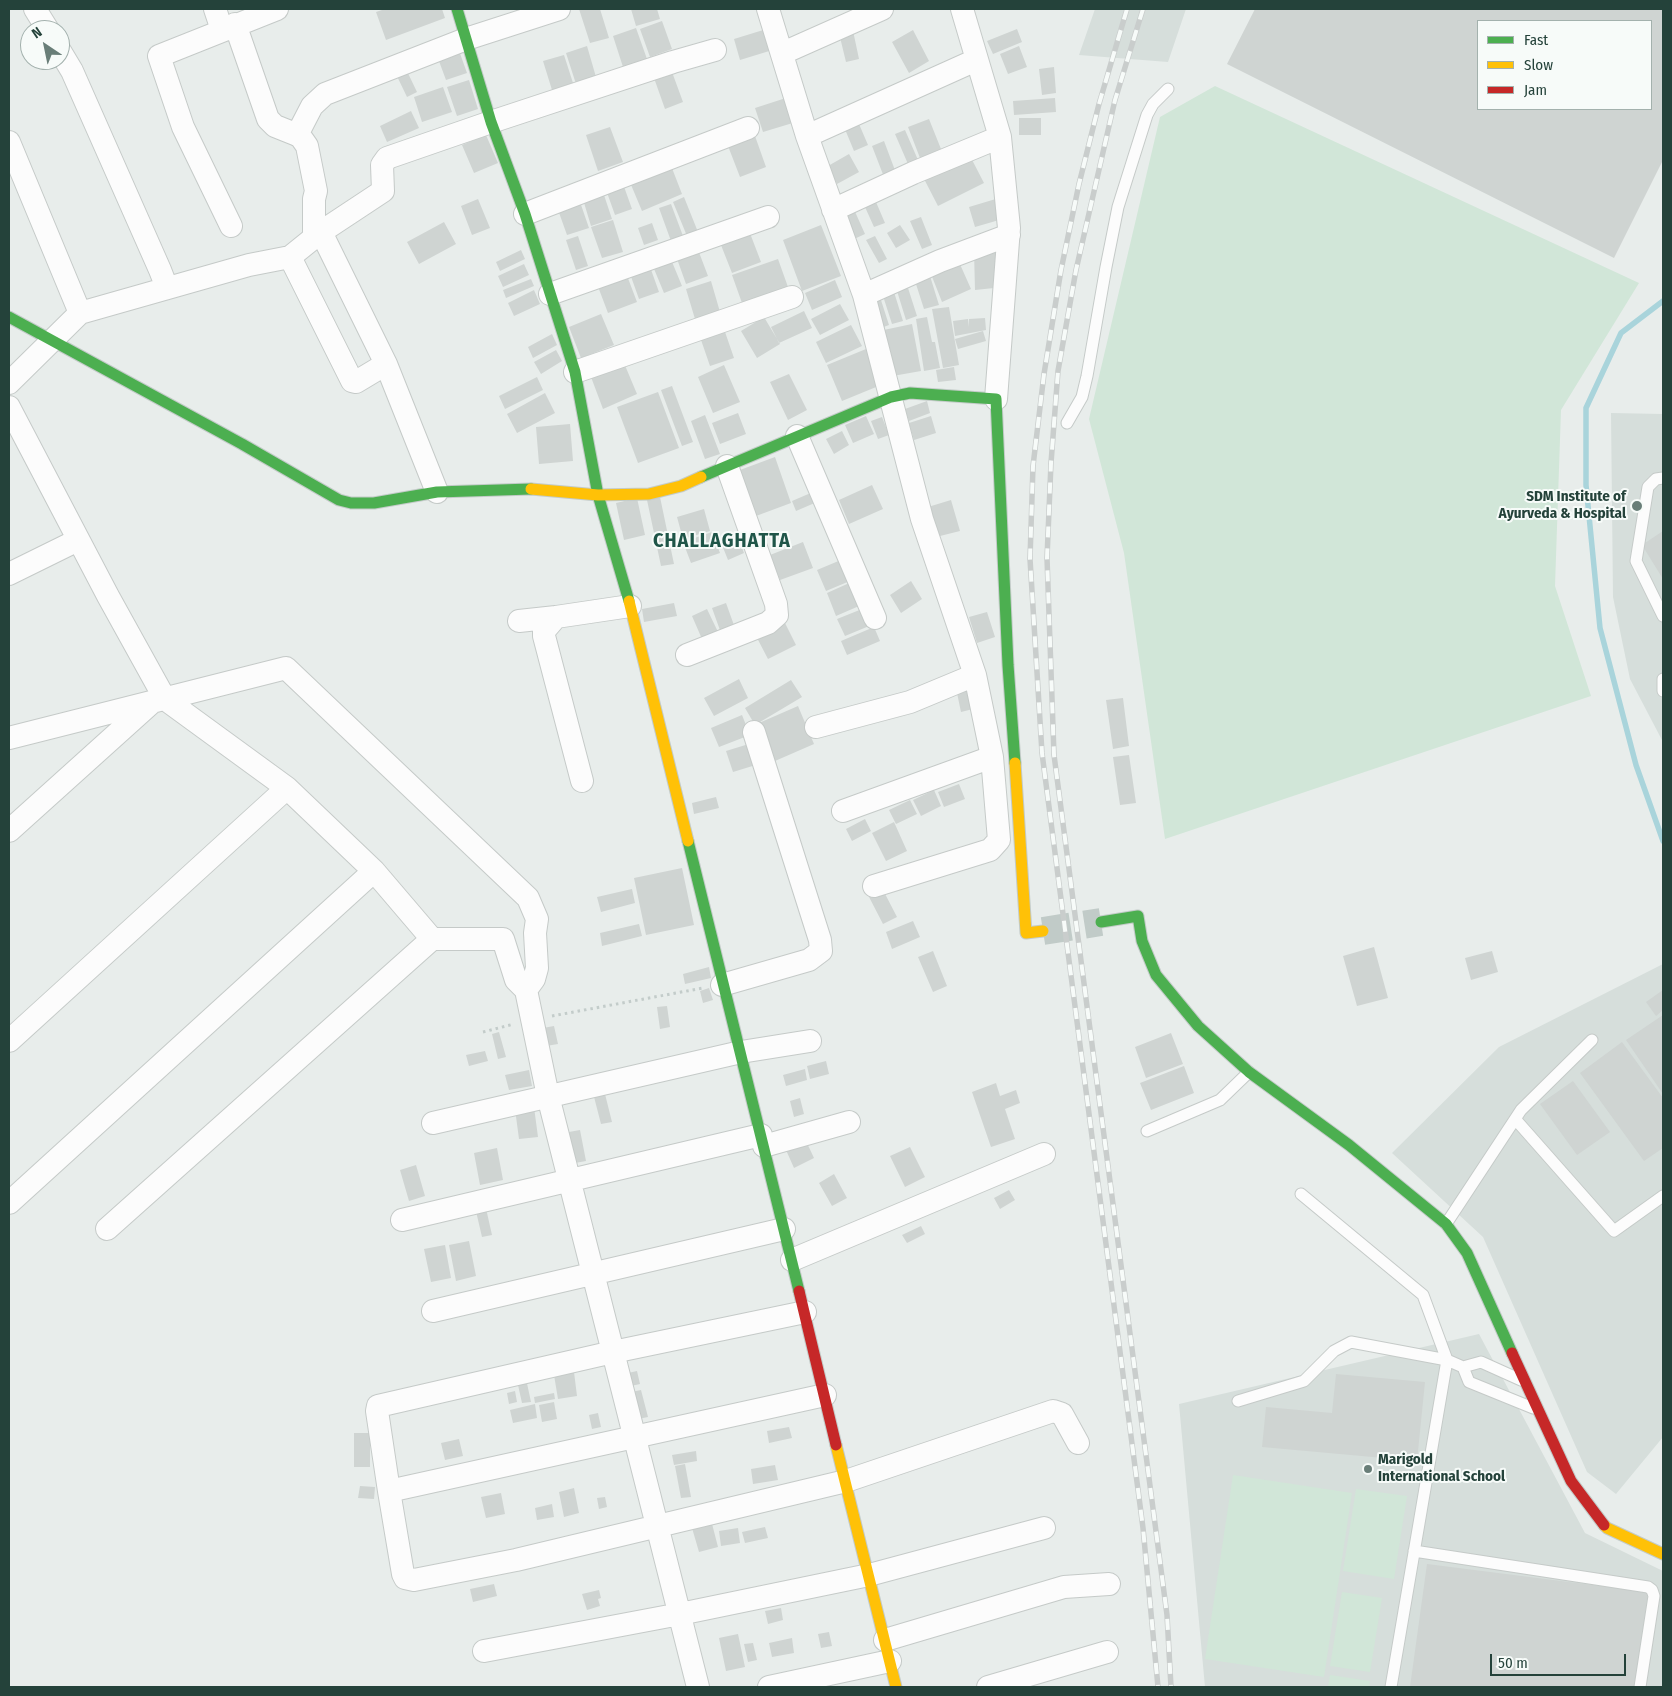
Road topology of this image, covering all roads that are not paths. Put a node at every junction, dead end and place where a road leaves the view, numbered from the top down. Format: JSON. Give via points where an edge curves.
{"nodes":[{"id":1,"x":35,"y":9,"type":"edge"},
{"id":2,"x":277,"y":9,"type":"edge"},
{"id":3,"x":457,"y":9,"type":"edge"},
{"id":4,"x":559,"y":9,"type":"edge"},
{"id":5,"x":768,"y":9,"type":"edge"},
{"id":6,"x":882,"y":9,"type":"edge"},
{"id":7,"x":962,"y":9,"type":"edge"},
{"id":8,"x":42,"y":20,"type":"edge"},
{"id":9,"x":224,"y":21,"type":"edge"},
{"id":10,"x":466,"y":39,"type":"junction"},
{"id":11,"x":715,"y":50,"type":"dead end"},
{"id":12,"x":782,"y":53,"type":"junction"},
{"id":13,"x":976,"y":60,"type":"junction"},
{"id":14,"x":70,"y":68,"type":"edge"},
{"id":15,"x":1168,"y":89,"type":"dead end"},
{"id":16,"x":491,"y":122,"type":"junction"},
{"id":17,"x":748,"y":128,"type":"dead end"},
{"id":18,"x":297,"y":135,"type":"junction"},
{"id":19,"x":807,"y":136,"type":"junction"},
{"id":20,"x":1000,"y":137,"type":"junction"},
{"id":21,"x":9,"y":142,"type":"edge"},
{"id":22,"x":316,"y":191,"type":"junction"},
{"id":23,"x":833,"y":210,"type":"junction"},
{"id":24,"x":525,"y":214,"type":"junction"},
{"id":25,"x":347,"y":215,"type":"junction"},
{"id":26,"x":768,"y":217,"type":"dead end"},
{"id":27,"x":231,"y":226,"type":"dead end"},
{"id":28,"x":317,"y":235,"type":"junction"},
{"id":29,"x":1009,"y":235,"type":"junction"},
{"id":30,"x":290,"y":256,"type":"junction"},
{"id":31,"x":166,"y":288,"type":"junction"},
{"id":32,"x":550,"y":294,"type":"junction"},
{"id":33,"x":864,"y":295,"type":"junction"},
{"id":34,"x":792,"y":297,"type":"dead end"},
{"id":35,"x":80,"y":312,"type":"junction"},
{"id":36,"x":9,"y":317,"type":"edge"},
{"id":37,"x":52,"y":340,"type":"junction"},
{"id":38,"x":386,"y":364,"type":"junction"},
{"id":39,"x":575,"y":372,"type":"junction"},
{"id":40,"x":9,"y":384,"type":"edge"},
{"id":41,"x":891,"y":397,"type":"junction"},
{"id":42,"x":996,"y":399,"type":"junction"},
{"id":43,"x":9,"y":408,"type":"edge"},
{"id":44,"x":1067,"y":423,"type":"dead end"},
{"id":45,"x":797,"y":436,"type":"junction"},
{"id":46,"x":728,"y":466,"type":"junction"},
{"id":47,"x":1663,"y":478,"type":"edge"},
{"id":48,"x":437,"y":492,"type":"junction"},
{"id":49,"x":598,"y":495,"type":"junction"},
{"id":50,"x":78,"y":540,"type":"junction"},
{"id":51,"x":9,"y":574,"type":"edge"},
{"id":52,"x":630,"y":606,"type":"junction"},
{"id":53,"x":1663,"y":616,"type":"edge"},
{"id":54,"x":556,"y":617,"type":"junction"},
{"id":55,"x":875,"y":618,"type":"dead end"},
{"id":56,"x":519,"y":621,"type":"dead end"},
{"id":57,"x":687,"y":655,"type":"dead end"},
{"id":58,"x":975,"y":675,"type":"junction"},
{"id":59,"x":1663,"y":680,"type":"edge"},
{"id":60,"x":1663,"y":691,"type":"edge"},
{"id":61,"x":159,"y":700,"type":"junction"},
{"id":62,"x":816,"y":727,"type":"dead end"},
{"id":63,"x":754,"y":732,"type":"dead end"},
{"id":64,"x":9,"y":738,"type":"edge"},
{"id":65,"x":992,"y":757,"type":"junction"},
{"id":66,"x":582,"y":781,"type":"dead end"},
{"id":67,"x":287,"y":788,"type":"junction"},
{"id":68,"x":843,"y":811,"type":"dead end"},
{"id":69,"x":9,"y":831,"type":"edge"},
{"id":70,"x":374,"y":872,"type":"junction"},
{"id":71,"x":874,"y":886,"type":"dead end"},
{"id":72,"x":1101,"y":922,"type":"tunnel mouth"},
{"id":73,"x":1043,"y":931,"type":"tunnel mouth"},
{"id":74,"x":535,"y":933,"type":"junction"},
{"id":75,"x":432,"y":939,"type":"junction"},
{"id":76,"x":503,"y":939,"type":"junction"},
{"id":77,"x":722,"y":985,"type":"junction"},
{"id":78,"x":526,"y":990,"type":"junction"},
{"id":79,"x":1592,"y":1040,"type":"dead end"},
{"id":80,"x":9,"y":1041,"type":"edge"},
{"id":81,"x":810,"y":1041,"type":"dead end"},
{"id":82,"x":741,"y":1052,"type":"junction"},
{"id":83,"x":1249,"y":1072,"type":"junction"},
{"id":84,"x":548,"y":1096,"type":"junction"},
{"id":85,"x":1516,"y":1120,"type":"junction"},
{"id":86,"x":848,"y":1122,"type":"dead end"},
{"id":87,"x":433,"y":1123,"type":"dead end"},
{"id":88,"x":1147,"y":1131,"type":"dead end"},
{"id":89,"x":762,"y":1141,"type":"junction"},
{"id":90,"x":1044,"y":1154,"type":"dead end"},
{"id":91,"x":569,"y":1180,"type":"junction"},
{"id":92,"x":1302,"y":1194,"type":"dead end"},
{"id":93,"x":1663,"y":1196,"type":"edge"},
{"id":94,"x":9,"y":1204,"type":"edge"},
{"id":95,"x":402,"y":1220,"type":"dead end"},
{"id":96,"x":1446,"y":1224,"type":"junction"},
{"id":97,"x":107,"y":1229,"type":"dead end"},
{"id":98,"x":784,"y":1229,"type":"junction"},
{"id":99,"x":792,"y":1260,"type":"junction"},
{"id":100,"x":593,"y":1274,"type":"junction"},
{"id":101,"x":433,"y":1311,"type":"dead end"},
{"id":102,"x":805,"y":1312,"type":"junction"},
{"id":103,"x":613,"y":1352,"type":"junction"},
{"id":104,"x":1447,"y":1360,"type":"junction"},
{"id":105,"x":1463,"y":1367,"type":"junction"},
{"id":106,"x":1526,"y":1382,"type":"junction"},
{"id":107,"x":825,"y":1396,"type":"junction"},
{"id":108,"x":1238,"y":1401,"type":"dead end"},
{"id":109,"x":1538,"y":1410,"type":"junction"},
{"id":110,"x":635,"y":1438,"type":"junction"},
{"id":111,"x":1078,"y":1443,"type":"dead end"},
{"id":112,"x":846,"y":1481,"type":"junction"},
{"id":113,"x":389,"y":1491,"type":"junction"},
{"id":114,"x":657,"y":1526,"type":"junction"},
{"id":115,"x":1044,"y":1528,"type":"dead end"},
{"id":116,"x":1414,"y":1551,"type":"junction"},
{"id":117,"x":1663,"y":1554,"type":"edge"},
{"id":118,"x":869,"y":1575,"type":"junction"},
{"id":119,"x":1109,"y":1584,"type":"dead end"},
{"id":120,"x":680,"y":1614,"type":"junction"},
{"id":121,"x":484,"y":1651,"type":"dead end"},
{"id":122,"x":887,"y":1651,"type":"junction"},
{"id":123,"x":1107,"y":1652,"type":"dead end"},
{"id":124,"x":698,"y":1687,"type":"edge"},
{"id":125,"x":769,"y":1687,"type":"edge"},
{"id":126,"x":896,"y":1687,"type":"edge"},
{"id":127,"x":988,"y":1687,"type":"edge"},
{"id":128,"x":1391,"y":1687,"type":"edge"},
{"id":129,"x":1640,"y":1687,"type":"edge"}],
"edges":[{"from":1,"to":8,"type":"street"},
{"from":2,"to":9,"type":"street"},
{"from":3,"to":10,"type":"street"},
{"from":4,"to":10,"type":"street"},
{"from":5,"to":12,"type":"street"},
{"from":6,"to":12,"type":"street"},
{"from":7,"to":13,"type":"street"},
{"from":9,"to":18,"type":"street","via":[[268,119],[275,126]]},
{"from":9,"to":27,"type":"street","via":[[160,56],[183,127]]},
{"from":10,"to":16,"type":"street"},
{"from":10,"to":18,"type":"street","via":[[325,94],[312,106]]},
{"from":11,"to":16,"type":"street"},
{"from":12,"to":19,"type":"street"},
{"from":13,"to":19,"type":"street"},
{"from":13,"to":20,"type":"street"},
{"from":14,"to":31,"type":"street"},
{"from":15,"to":44,"type":"lane","via":[[1153,104],[1148,115],[1118,208],[1087,376],[1082,397]]},
{"from":16,"to":24,"type":"street"},
{"from":16,"to":25,"type":"street","via":[[387,158],[382,165],[383,191]]},
{"from":17,"to":24,"type":"street"},
{"from":18,"to":22,"type":"street","via":[[307,146]]},
{"from":19,"to":23,"type":"street"},
{"from":20,"to":23,"type":"street"},
{"from":20,"to":29,"type":"street"},
{"from":21,"to":35,"type":"street"},
{"from":22,"to":25,"type":"street"},
{"from":22,"to":28,"type":"street"},
{"from":23,"to":33,"type":"street"},
{"from":24,"to":32,"type":"street"},
{"from":25,"to":28,"type":"street"},
{"from":26,"to":32,"type":"street"},
{"from":28,"to":30,"type":"street"},
{"from":28,"to":38,"type":"street"},
{"from":29,"to":33,"type":"street"},
{"from":29,"to":42,"type":"street"},
{"from":30,"to":31,"type":"street"},
{"from":30,"to":38,"type":"street","via":[[352,381],[356,382]]},
{"from":31,"to":35,"type":"street"},
{"from":32,"to":39,"type":"street"},
{"from":33,"to":41,"type":"street"},
{"from":34,"to":39,"type":"street"},
{"from":35,"to":37,"type":"street"},
{"from":36,"to":37,"type":"street"},
{"from":37,"to":40,"type":"street"},
{"from":37,"to":48,"type":"street","via":[[339,500],[374,503]]},
{"from":38,"to":48,"type":"street"},
{"from":39,"to":49,"type":"street"},
{"from":41,"to":42,"type":"street","via":[[910,393]]},
{"from":41,"to":45,"type":"street"},
{"from":41,"to":58,"type":"street","via":[[922,520]]},
{"from":42,"to":73,"type":"street","via":[[1008,665],[1026,933]]},
{"from":43,"to":50,"type":"street"},
{"from":45,"to":46,"type":"street"},
{"from":45,"to":55,"type":"street"},
{"from":46,"to":49,"type":"street","via":[[667,490],[649,494]]},
{"from":46,"to":57,"type":"street","via":[[777,615],[768,623]]},
{"from":47,"to":53,"type":"lane","via":[[1648,486],[1636,561]]},
{"from":48,"to":49,"type":"street","via":[[515,489]]},
{"from":49,"to":52,"type":"street"},
{"from":50,"to":51,"type":"street"},
{"from":50,"to":61,"type":"street"},
{"from":52,"to":54,"type":"street"},
{"from":52,"to":77,"type":"street"},
{"from":54,"to":56,"type":"street"},
{"from":54,"to":66,"type":"street","via":[[544,630],[544,636]]},
{"from":58,"to":62,"type":"street","via":[[910,702]]},
{"from":58,"to":65,"type":"street"},
{"from":59,"to":60,"type":"lane"},
{"from":61,"to":64,"type":"street"},
{"from":61,"to":67,"type":"street"},
{"from":61,"to":69,"type":"street"},
{"from":61,"to":74,"type":"street","via":[[286,668],[528,898],[538,919]]},
{"from":63,"to":77,"type":"street","via":[[821,951],[809,960]]},
{"from":65,"to":68,"type":"street"},
{"from":65,"to":71,"type":"street","via":[[999,840],[990,850]]},
{"from":67,"to":70,"type":"street"},
{"from":67,"to":80,"type":"street"},
{"from":70,"to":75,"type":"street"},
{"from":70,"to":94,"type":"street"},
{"from":72,"to":83,"type":"street","via":[[1138,916],[1142,941],[1156,975],[1198,1026]]},
{"from":74,"to":76,"type":"street"},
{"from":74,"to":78,"type":"street","via":[[537,968]]},
{"from":75,"to":76,"type":"street"},
{"from":75,"to":97,"type":"street"},
{"from":76,"to":78,"type":"street","via":[[516,980]]},
{"from":77,"to":82,"type":"street"},
{"from":78,"to":84,"type":"street"},
{"from":79,"to":85,"type":"lane","via":[[1522,1110]]},
{"from":81,"to":82,"type":"street"},
{"from":82,"to":84,"type":"street"},
{"from":82,"to":89,"type":"street"},
{"from":83,"to":88,"type":"lane","via":[[1220,1100]]},
{"from":83,"to":96,"type":"street","via":[[1348,1145]]},
{"from":84,"to":87,"type":"street"},
{"from":84,"to":91,"type":"street"},
{"from":85,"to":93,"type":"lane","via":[[1614,1231]]},
{"from":85,"to":96,"type":"lane"},
{"from":86,"to":89,"type":"street"},
{"from":89,"to":91,"type":"street"},
{"from":89,"to":98,"type":"street"},
{"from":90,"to":99,"type":"street"},
{"from":91,"to":95,"type":"street"},
{"from":91,"to":100,"type":"street"},
{"from":92,"to":104,"type":"lane","via":[[1423,1295]]},
{"from":96,"to":106,"type":"street","via":[[1467,1252]]},
{"from":98,"to":99,"type":"street"},
{"from":98,"to":100,"type":"street"},
{"from":99,"to":102,"type":"street"},
{"from":100,"to":101,"type":"street"},
{"from":100,"to":103,"type":"street"},
{"from":102,"to":103,"type":"street"},
{"from":102,"to":107,"type":"street"},
{"from":103,"to":110,"type":"street"},
{"from":103,"to":113,"type":"street","via":[[378,1406]]},
{"from":104,"to":105,"type":"lane"},
{"from":104,"to":108,"type":"lane","via":[[1351,1342],[1334,1351],[1304,1381]]},
{"from":104,"to":116,"type":"lane"},
{"from":105,"to":106,"type":"lane","via":[[1480,1362]]},
{"from":105,"to":109,"type":"lane","via":[[1469,1382]]},
{"from":106,"to":109,"type":"street"},
{"from":107,"to":110,"type":"street"},
{"from":107,"to":112,"type":"street"},
{"from":109,"to":117,"type":"street","via":[[1571,1481],[1607,1528]]},
{"from":110,"to":113,"type":"street"},
{"from":110,"to":114,"type":"street"},
{"from":111,"to":112,"type":"street","via":[[1062,1414],[1053,1411]]},
{"from":112,"to":114,"type":"street"},
{"from":112,"to":118,"type":"street"},
{"from":113,"to":114,"type":"street","via":[[403,1574],[405,1578],[414,1580],[516,1560]]},
{"from":114,"to":120,"type":"street"},
{"from":115,"to":118,"type":"street"},
{"from":116,"to":128,"type":"lane"},
{"from":116,"to":129,"type":"lane","via":[[1648,1586],[1654,1596]]},
{"from":118,"to":120,"type":"street"},
{"from":118,"to":122,"type":"street"},
{"from":119,"to":122,"type":"street","via":[[1064,1587]]},
{"from":120,"to":121,"type":"street"},
{"from":120,"to":124,"type":"street"},
{"from":122,"to":125,"type":"street"},
{"from":122,"to":126,"type":"street"},
{"from":123,"to":127,"type":"street"}]}
